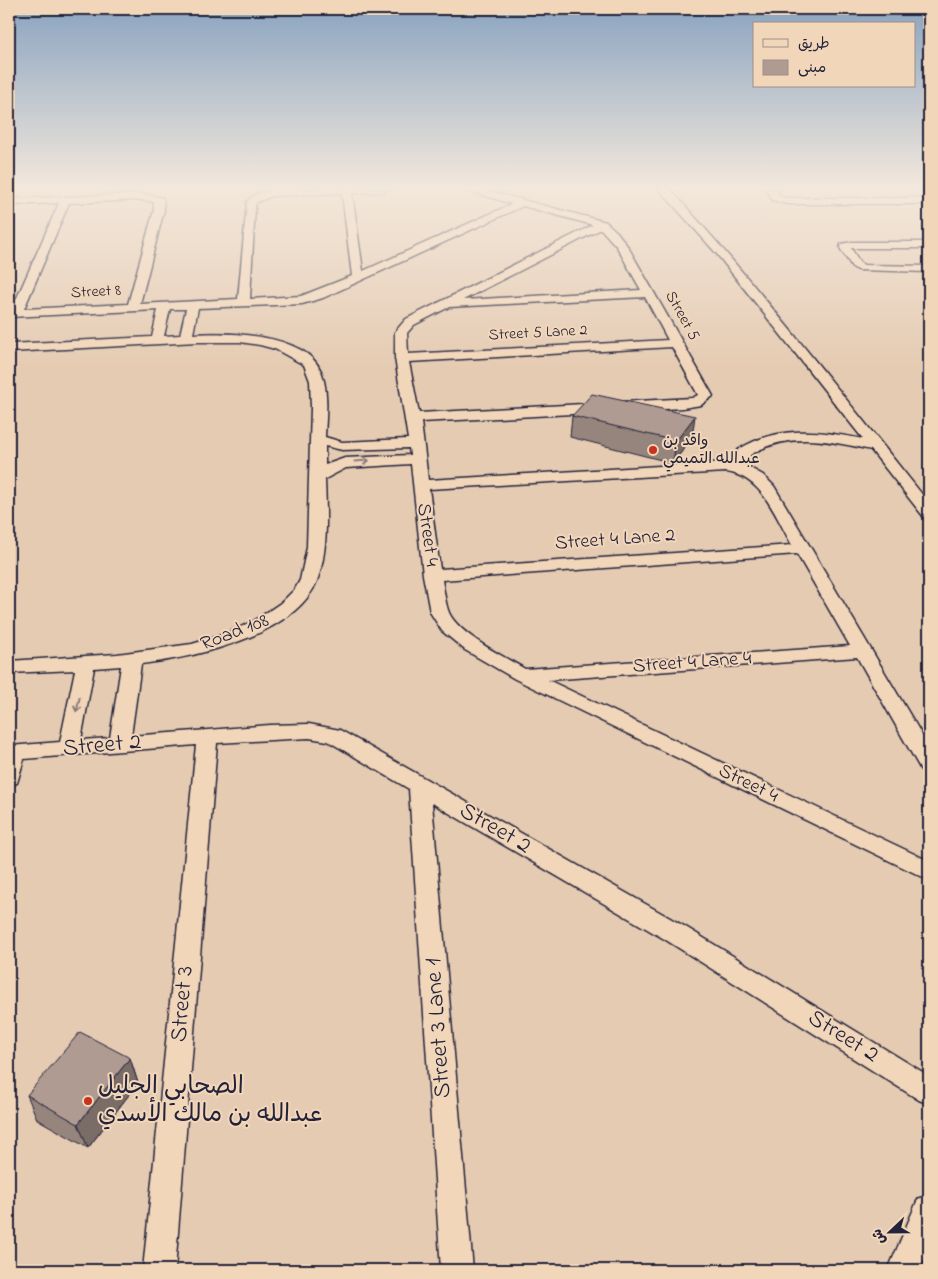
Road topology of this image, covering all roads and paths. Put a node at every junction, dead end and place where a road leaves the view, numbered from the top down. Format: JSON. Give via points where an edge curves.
{"nodes":[{"id":1,"x":42,"y":249,"type":"edge"},
{"id":2,"x":148,"y":249,"type":"edge"},
{"id":3,"x":247,"y":249,"type":"edge"},
{"id":4,"x":355,"y":249,"type":"edge"},
{"id":5,"x":419,"y":249,"type":"edge"},
{"id":6,"x":554,"y":249,"type":"edge"},
{"id":7,"x":623,"y":249,"type":"edge"},
{"id":8,"x":718,"y":249,"type":"edge"},
{"id":9,"x":845,"y":249,"type":"edge"},
{"id":10,"x":929,"y":269,"type":"edge"},
{"id":11,"x":358,"y":276,"type":"junction"},
{"id":12,"x":649,"y":293,"type":"junction"},
{"id":13,"x":244,"y":302,"type":"junction"},
{"id":14,"x":193,"y":304,"type":"junction"},
{"id":15,"x":446,"y":304,"type":"junction"},
{"id":16,"x":165,"y":305,"type":"junction"},
{"id":17,"x":133,"y":306,"type":"junction"},
{"id":18,"x":12,"y":313,"type":"edge"},
{"id":19,"x":186,"y":339,"type":"junction"},
{"id":20,"x":156,"y":340,"type":"junction"},
{"id":21,"x":676,"y":343,"type":"junction"},
{"id":22,"x":9,"y":348,"type":"edge"},
{"id":23,"x":402,"y":358,"type":"junction"},
{"id":24,"x":413,"y":418,"type":"junction"},
{"id":25,"x":317,"y":440,"type":"junction"},
{"id":26,"x":416,"y":443,"type":"junction"},
{"id":27,"x":876,"y":446,"type":"junction"},
{"id":28,"x":418,"y":458,"type":"junction"},
{"id":29,"x":742,"y":469,"type":"junction"},
{"id":30,"x":317,"y":477,"type":"junction"},
{"id":31,"x":420,"y":485,"type":"junction"},
{"id":32,"x":929,"y":513,"type":"edge"},
{"id":33,"x":801,"y":549,"type":"junction"},
{"id":34,"x":432,"y":574,"type":"junction"},
{"id":35,"x":862,"y":651,"type":"junction"},
{"id":36,"x":132,"y":658,"type":"junction"},
{"id":37,"x":86,"y":661,"type":"junction"},
{"id":38,"x":9,"y":667,"type":"edge"},
{"id":39,"x":522,"y":675,"type":"junction"},
{"id":40,"x":207,"y":737,"type":"junction"},
{"id":41,"x":119,"y":744,"type":"junction"},
{"id":42,"x":69,"y":749,"type":"junction"},
{"id":43,"x":12,"y":753,"type":"edge"},
{"id":44,"x":929,"y":765,"type":"edge"},
{"id":45,"x":9,"y":778,"type":"edge"},
{"id":46,"x":420,"y":786,"type":"junction"},
{"id":47,"x":929,"y":871,"type":"edge"},
{"id":48,"x":929,"y":1091,"type":"edge"},
{"id":49,"x":929,"y":1210,"type":"edge"},
{"id":50,"x":158,"y":1270,"type":"edge"},
{"id":51,"x":457,"y":1270,"type":"edge"},
{"id":52,"x":904,"y":1270,"type":"edge"}],
"edges":[{"from":1,"to":18,"type":"street"},
{"from":2,"to":17,"type":"street","name":"Street 8"},
{"from":3,"to":13,"type":"street"},
{"from":4,"to":11,"type":"street"},
{"from":5,"to":11,"type":"street"},
{"from":6,"to":15,"type":"street"},
{"from":7,"to":12,"type":"street","name":"Street 5"},
{"from":8,"to":27,"type":"street"},
{"from":9,"to":10,"type":"street","via":[[856,265],[862,268]]},
{"from":11,"to":13,"type":"street","via":[[302,300]]},
{"from":12,"to":15,"type":"street"},
{"from":12,"to":21,"type":"street","name":"Street 5"},
{"from":13,"to":14,"type":"street"},
{"from":14,"to":16,"type":"street"},
{"from":14,"to":19,"type":"street"},
{"from":15,"to":23,"type":"street","via":[[410,322],[401,332]]},
{"from":16,"to":17,"type":"street"},
{"from":16,"to":20,"type":"street"},
{"from":17,"to":18,"type":"street","name":"Street 8"},
{"from":19,"to":20,"type":"street","name":"Road 108"},
{"from":19,"to":25,"type":"street","name":"Road 108","via":[[258,341],[297,353],[311,365],[319,398]]},
{"from":20,"to":22,"type":"street","name":"Road 108"},
{"from":21,"to":23,"type":"street","name":"Street 5 Lane 2"},
{"from":21,"to":24,"type":"street","name":"Street 5","via":[[706,396],[696,402]]},
{"from":23,"to":24,"type":"street"},
{"from":24,"to":26,"type":"street"},
{"from":25,"to":26,"type":"street","via":[[342,446]]},
{"from":25,"to":30,"type":"street","name":"Road 108"},
{"from":26,"to":28,"type":"street"},
{"from":27,"to":29,"type":"street","via":[[820,436],[786,436],[751,446],[743,454]]},
{"from":27,"to":32,"type":"street"},
{"from":30,"to":28,"type":"street","one_way":true,"via":[[345,463]]},
{"from":28,"to":31,"type":"street"},
{"from":29,"to":31,"type":"street","name":"Street 4","via":[[726,467]]},
{"from":29,"to":33,"type":"street","name":"Street 4","via":[[766,486]]},
{"from":30,"to":36,"type":"street","name":"Road 108","via":[[314,554],[310,578],[298,597],[276,617],[245,634],[214,645]]},
{"from":31,"to":34,"type":"street","name":"Street 4"},
{"from":33,"to":34,"type":"street","name":"Street 4 Lane 2"},
{"from":33,"to":35,"type":"street","name":"Street 4"},
{"from":34,"to":39,"type":"street","name":"Street 4","via":[[439,612],[449,627],[472,646]]},
{"from":35,"to":39,"type":"street","name":"Street 4 Lane 4"},
{"from":35,"to":44,"type":"street","name":"Street 4"},
{"from":36,"to":37,"type":"street","name":"Road 108"},
{"from":36,"to":41,"type":"street"},
{"from":37,"to":38,"type":"street","name":"Road 108"},
{"from":37,"to":42,"type":"street","one_way":true},
{"from":39,"to":47,"type":"street","name":"Street 4"},
{"from":40,"to":41,"type":"street","name":"Street 2"},
{"from":40,"to":46,"type":"street","name":"Street 2","via":[[309,731],[333,735]]},
{"from":40,"to":50,"type":"street","name":"Street 3"},
{"from":41,"to":42,"type":"street","name":"Street 2"},
{"from":42,"to":43,"type":"street","name":"Street 2"},
{"from":43,"to":45,"type":"street"},
{"from":46,"to":48,"type":"street","name":"Street 2","via":[[675,933]]},
{"from":46,"to":51,"type":"street","name":"Street 3 Lane 1"},
{"from":49,"to":52,"type":"street"}]}
